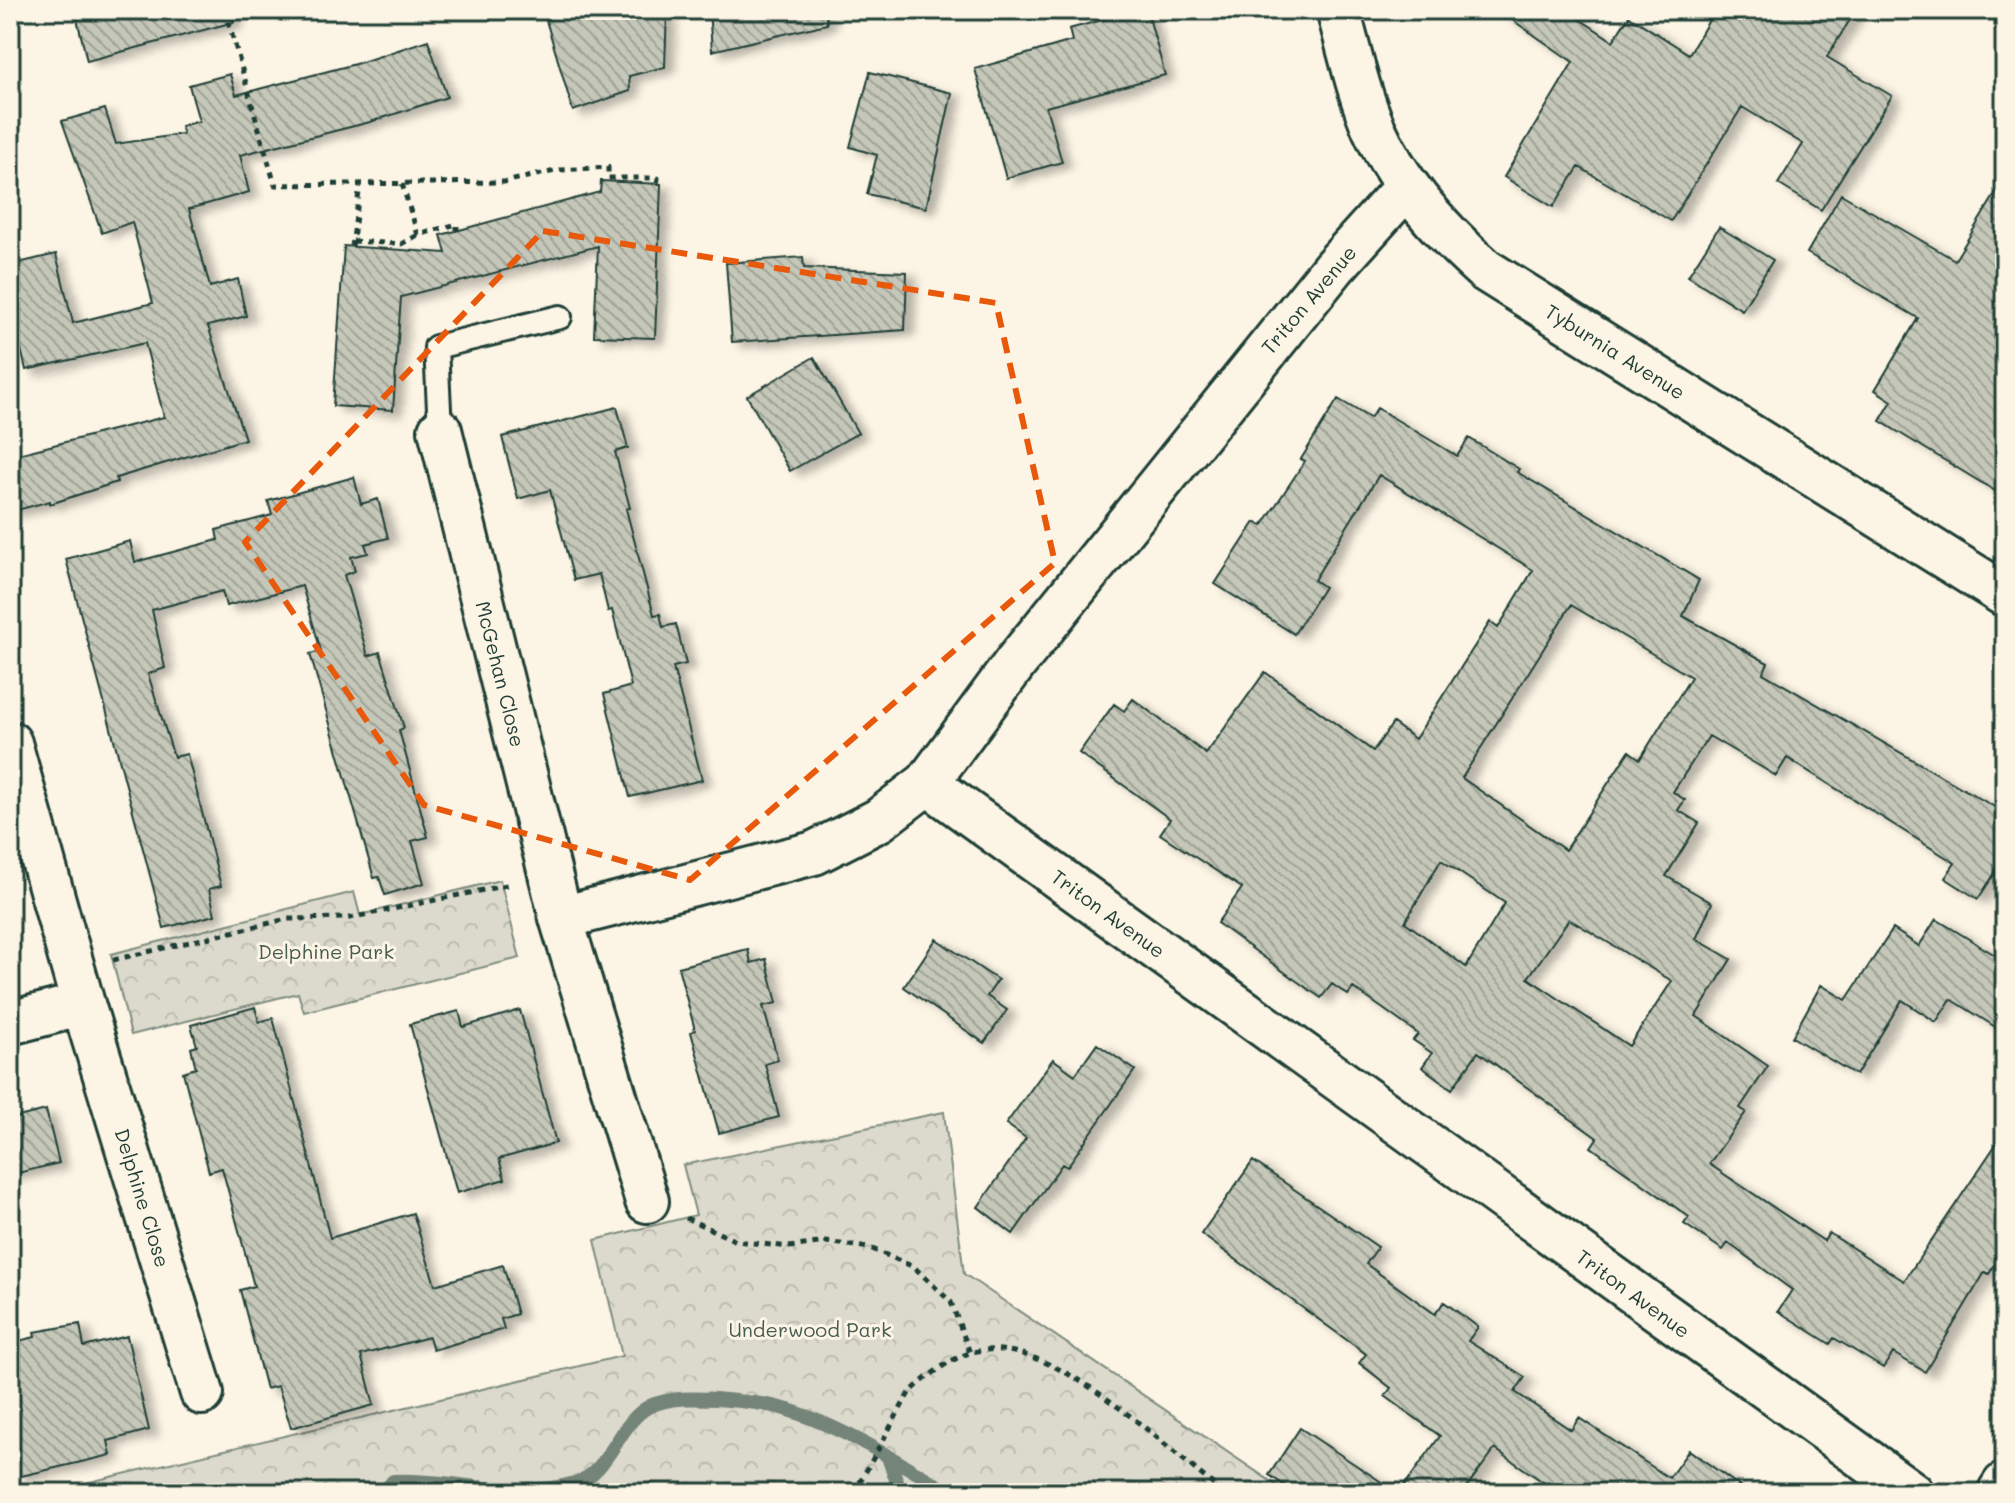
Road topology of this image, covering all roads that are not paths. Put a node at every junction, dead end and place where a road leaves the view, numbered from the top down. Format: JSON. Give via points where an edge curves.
{"nodes":[{"id":1,"x":1338,"y":10,"type":"edge"},
{"id":2,"x":1407,"y":186,"type":"junction"},
{"id":3,"x":560,"y":317,"type":"dead end"},
{"id":4,"x":440,"y":430,"type":"joint"},
{"id":5,"x":2005,"y":595,"type":"edge"},
{"id":6,"x":10,"y":743,"type":"edge"},
{"id":7,"x":927,"y":783,"type":"junction"},
{"id":8,"x":561,"y":918,"type":"junction"},
{"id":9,"x":78,"y":984,"type":"junction"},
{"id":10,"x":10,"y":1023,"type":"edge"},
{"id":11,"x":647,"y":1201,"type":"dead end"},
{"id":12,"x":202,"y":1393,"type":"dead end"},
{"id":13,"x":2005,"y":1485,"type":"edge"},
{"id":14,"x":1912,"y":1493,"type":"edge"},
{"id":15,"x":2000,"y":1493,"type":"edge"}],
"edges":[{"from":1,"to":2,"type":"street","name":"Tyburnia Avenue","via":[[1375,130]]},
{"from":2,"to":5,"type":"street","name":"Tyburnia Avenue","via":[[1443,233],[1485,270]]},
{"from":2,"to":7,"type":"street","name":"Triton Avenue","via":[[1334,267],[1016,662]]},
{"from":3,"to":4,"type":"lane","via":[[436,347]]},
{"from":4,"to":8,"type":"street","name":"McGehan Close"},
{"from":6,"to":9,"type":"street","name":"Delphine Close"},
{"from":7,"to":8,"type":"street","via":[[879,820],[814,853]]},
{"from":7,"to":14,"type":"street","name":"Triton Avenue"},
{"from":8,"to":11,"type":"street","name":"McGehan Close"},
{"from":9,"to":10,"type":"street"},
{"from":9,"to":12,"type":"street","name":"Delphine Close"},
{"from":13,"to":15,"type":"street"}]}
